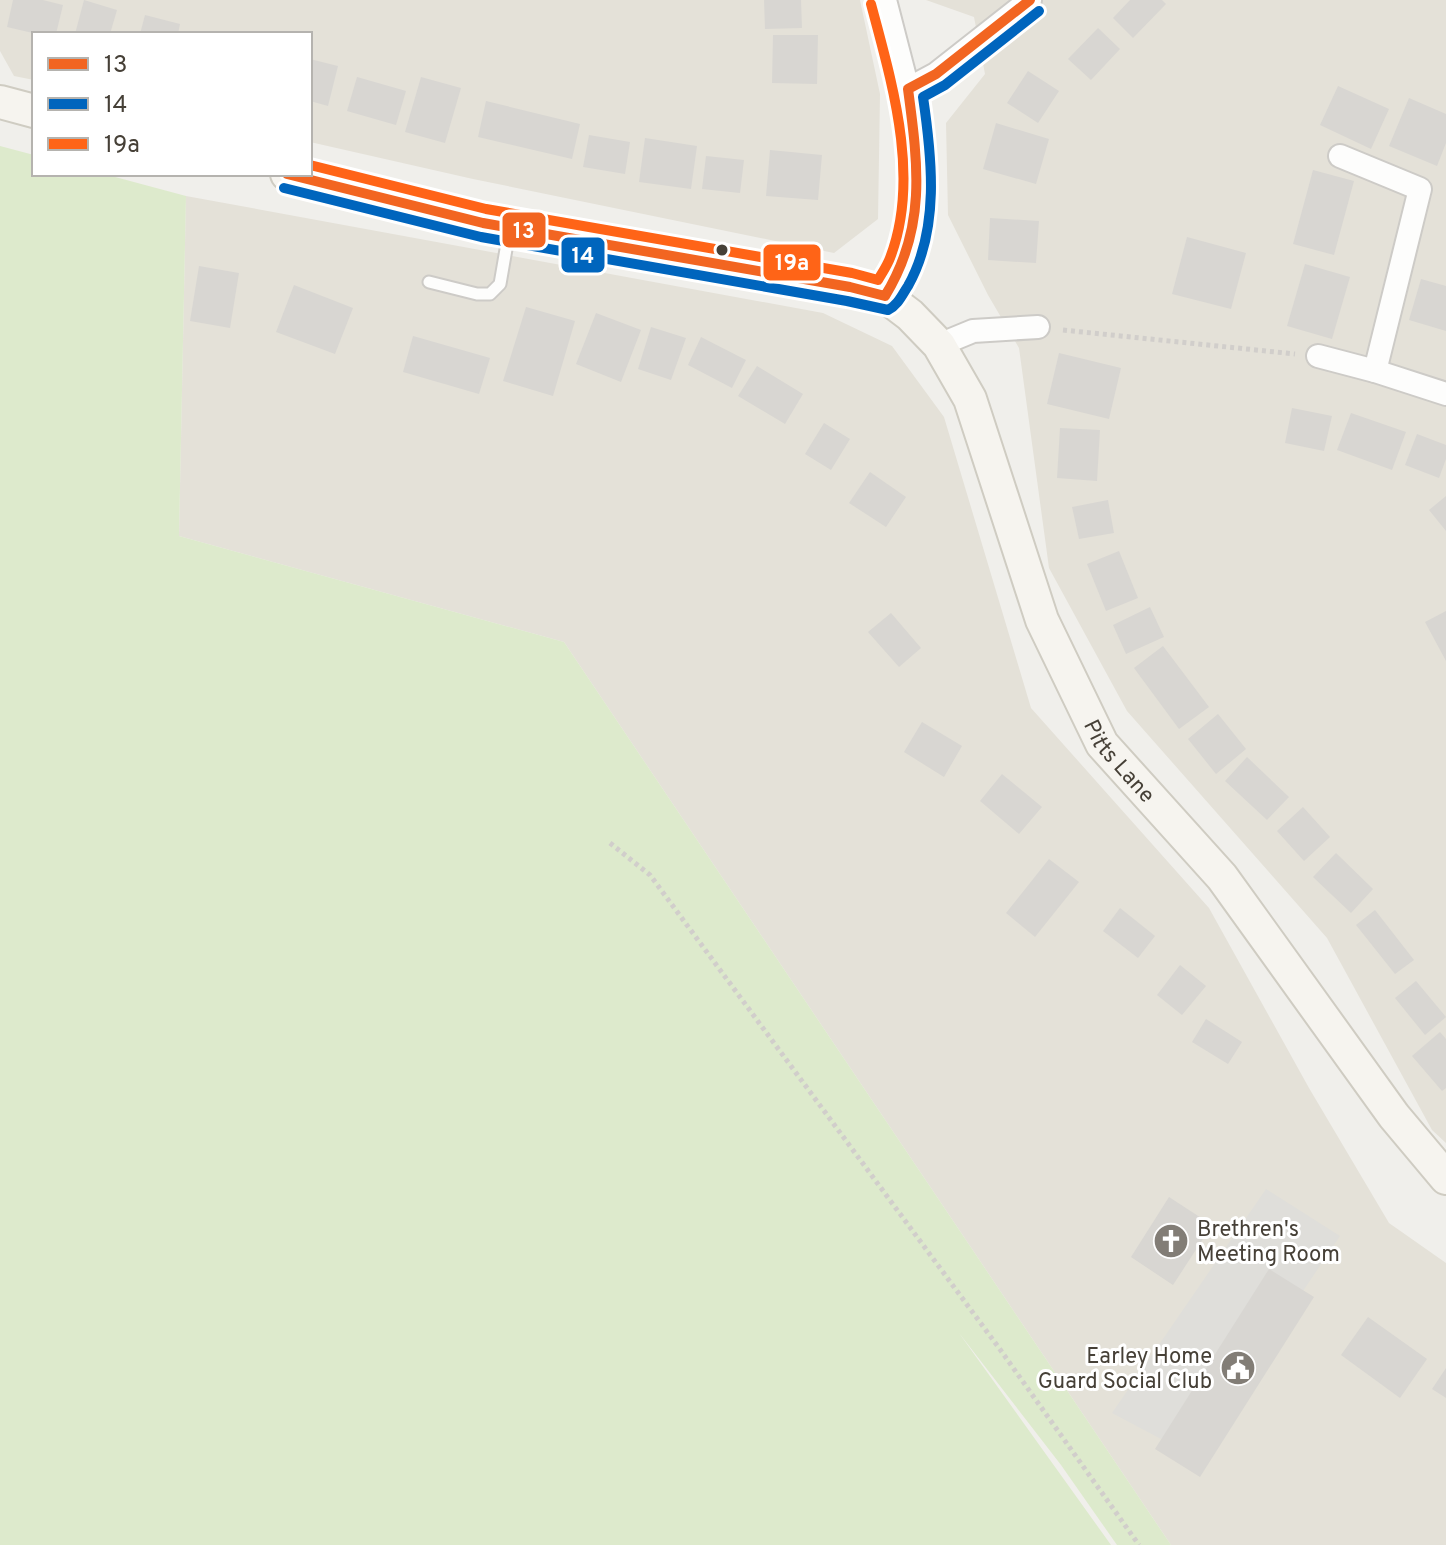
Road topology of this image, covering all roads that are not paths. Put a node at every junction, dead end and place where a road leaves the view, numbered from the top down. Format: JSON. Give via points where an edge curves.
{"nodes":[{"id":1,"x":885,"y":0,"type":"edge"},
{"id":2,"x":1030,"y":0,"type":"edge"},
{"id":3,"x":908,"y":89,"type":"junction"},
{"id":4,"x":0,"y":102,"type":"edge"},
{"id":5,"x":32,"y":110,"type":"edge"},
{"id":6,"x":1340,"y":156,"type":"dead end"},
{"id":7,"x":295,"y":176,"type":"edge"},
{"id":8,"x":510,"y":228,"type":"junction"},
{"id":9,"x":429,"y":282,"type":"dead end"},
{"id":10,"x":885,"y":296,"type":"junction"},
{"id":11,"x":1038,"y":327,"type":"road end"},
{"id":12,"x":939,"y":345,"type":"junction"},
{"id":13,"x":1318,"y":356,"type":"road end"},
{"id":14,"x":1375,"y":371,"type":"junction"},
{"id":15,"x":1446,"y":394,"type":"edge"},
{"id":16,"x":1446,"y":1178,"type":"edge"}],
"edges":[{"from":1,"to":3,"type":"street"},
{"from":2,"to":3,"type":"street","via":[[936,74]]},
{"from":3,"to":10,"type":"street","via":[[918,192],[903,265]]},
{"from":4,"to":5,"type":"main road"},
{"from":6,"to":14,"type":"street","via":[[1420,189]]},
{"from":7,"to":8,"type":"main road"},
{"from":8,"to":9,"type":"lane","via":[[500,284],[490,294]]},
{"from":8,"to":10,"type":"main road"},
{"from":10,"to":12,"type":"main road","name":"Pitts Lane"},
{"from":11,"to":12,"type":"street","via":[[973,331]]},
{"from":12,"to":16,"type":"main road","name":"Pitts Lane","via":[[970,399],[1042,620],[1102,744],[1222,877],[1394,1116]]},
{"from":13,"to":14,"type":"street"},
{"from":14,"to":15,"type":"street"}]}
